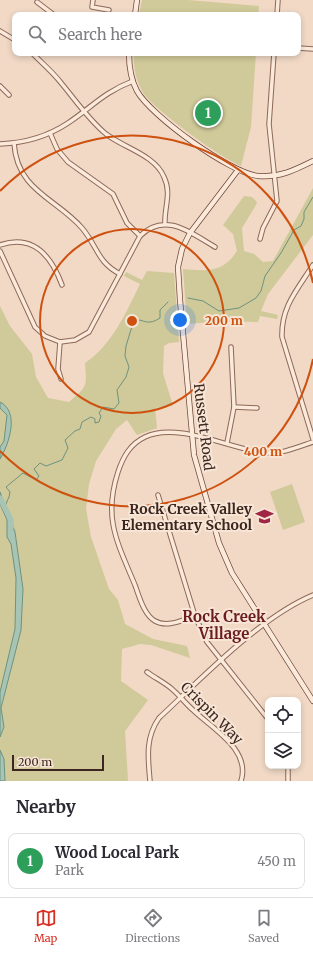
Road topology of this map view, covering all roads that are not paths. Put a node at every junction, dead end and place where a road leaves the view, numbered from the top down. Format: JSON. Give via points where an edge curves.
{"nodes":[{"id":1,"x":94,"y":0,"type":"edge"},
{"id":2,"x":137,"y":0,"type":"edge"},
{"id":3,"x":278,"y":0,"type":"edge"},
{"id":4,"x":36,"y":2,"type":"dead end"},
{"id":5,"x":109,"y":10,"type":"dead end"},
{"id":6,"x":50,"y":12,"type":"edge"},
{"id":7,"x":135,"y":12,"type":"edge"},
{"id":8,"x":277,"y":12,"type":"edge"},
{"id":9,"x":0,"y":30,"type":"edge"},
{"id":10,"x":12,"y":38,"type":"edge"},
{"id":11,"x":301,"y":48,"type":"edge"},
{"id":12,"x":313,"y":49,"type":"edge"},
{"id":13,"x":35,"y":56,"type":"edge"},
{"id":14,"x":129,"y":56,"type":"edge"},
{"id":15,"x":274,"y":56,"type":"edge"},
{"id":16,"x":133,"y":81,"type":"junction"},
{"id":17,"x":0,"y":86,"type":"edge"},
{"id":18,"x":10,"y":95,"type":"dead end"},
{"id":19,"x":84,"y":111,"type":"junction"},
{"id":20,"x":50,"y":133,"type":"junction"},
{"id":21,"x":0,"y":144,"type":"edge"},
{"id":22,"x":14,"y":144,"type":"junction"},
{"id":23,"x":313,"y":161,"type":"edge"},
{"id":24,"x":238,"y":170,"type":"junction"},
{"id":25,"x":275,"y":176,"type":"junction"},
{"id":26,"x":165,"y":224,"type":"junction"},
{"id":27,"x":190,"y":233,"type":"junction"},
{"id":28,"x":140,"y":236,"type":"junction"},
{"id":29,"x":260,"y":239,"type":"dead end"},
{"id":30,"x":0,"y":245,"type":"edge"},
{"id":31,"x":215,"y":247,"type":"dead end"},
{"id":32,"x":0,"y":251,"type":"edge"},
{"id":33,"x":313,"y":265,"type":"edge"},
{"id":34,"x":120,"y":274,"type":"junction"},
{"id":35,"x":62,"y":285,"type":"dead end"},
{"id":36,"x":60,"y":342,"type":"junction"},
{"id":37,"x":231,"y":347,"type":"dead end"},
{"id":38,"x":61,"y":379,"type":"dead end"},
{"id":39,"x":234,"y":407,"type":"junction"},
{"id":40,"x":257,"y":408,"type":"dead end"},
{"id":41,"x":192,"y":435,"type":"junction"},
{"id":42,"x":313,"y":439,"type":"edge"},
{"id":43,"x":313,"y":442,"type":"edge"},
{"id":44,"x":227,"y":443,"type":"junction"},
{"id":45,"x":158,"y":495,"type":"dead end"},
{"id":46,"x":313,"y":597,"type":"edge"},
{"id":47,"x":196,"y":616,"type":"junction"},
{"id":48,"x":264,"y":624,"type":"junction"},
{"id":49,"x":221,"y":661,"type":"junction"},
{"id":50,"x":147,"y":672,"type":"dead end"},
{"id":51,"x":181,"y":698,"type":"junction"},
{"id":52,"x":313,"y":701,"type":"edge"},
{"id":53,"x":265,"y":715,"type":"edge"},
{"id":54,"x":288,"y":769,"type":"edge"},
{"id":55,"x":150,"y":781,"type":"edge"},
{"id":56,"x":241,"y":781,"type":"edge"},
{"id":57,"x":288,"y":781,"type":"edge"}],
"edges":[{"from":1,"to":5,"type":"street","via":[[92,7]]},
{"from":2,"to":7,"type":"street"},
{"from":3,"to":8,"type":"street"},
{"from":4,"to":6,"type":"street"},
{"from":9,"to":10,"type":"street"},
{"from":11,"to":12,"type":"street"},
{"from":13,"to":19,"type":"street"},
{"from":14,"to":16,"type":"street"},
{"from":15,"to":25,"type":"street","via":[[269,124]]},
{"from":16,"to":19,"type":"street","via":[[110,91]]},
{"from":16,"to":24,"type":"street","via":[[142,99],[157,114],[213,156]]},
{"from":17,"to":18,"type":"street"},
{"from":19,"to":20,"type":"street"},
{"from":19,"to":26,"type":"street","via":[[107,134],[152,161],[160,169],[168,193]]},
{"from":20,"to":22,"type":"street"},
{"from":20,"to":28,"type":"street","via":[[68,162],[113,194],[127,223]]},
{"from":21,"to":22,"type":"street"},
{"from":22,"to":34,"type":"street","via":[[18,164],[28,182],[82,228],[103,262]]},
{"from":23,"to":25,"type":"street","via":[[287,174]]},
{"from":24,"to":25,"type":"street","via":[[257,176]]},
{"from":24,"to":27,"type":"street","name":"Russett Road"},
{"from":25,"to":29,"type":"street","via":[[277,202]]},
{"from":26,"to":27,"type":"street","via":[[179,226]]},
{"from":26,"to":28,"type":"street","via":[[151,228]]},
{"from":27,"to":31,"type":"street"},
{"from":27,"to":41,"type":"street","name":"Russett Road","via":[[180,255],[178,282]]},
{"from":28,"to":34,"type":"street"},
{"from":30,"to":35,"type":"street","via":[[21,241],[38,247],[53,265]]},
{"from":32,"to":36,"type":"street","via":[[35,327],[45,336]]},
{"from":33,"to":42,"type":"street","via":[[285,309],[281,323],[282,337]]},
{"from":34,"to":36,"type":"street","via":[[89,332],[75,340]]},
{"from":36,"to":38,"type":"street","via":[[58,369]]},
{"from":37,"to":39,"type":"street"},
{"from":39,"to":40,"type":"street"},
{"from":39,"to":44,"type":"street"},
{"from":41,"to":44,"type":"street"},
{"from":41,"to":47,"type":"street","via":[[161,433],[144,437],[135,443],[125,454],[120,465],[112,493],[111,513],[117,543],[149,617],[167,624]]},
{"from":41,"to":48,"type":"street","name":"Russett Road","via":[[197,472],[225,559]]},
{"from":43,"to":44,"type":"street","via":[[285,451],[268,453],[255,452]]},
{"from":45,"to":47,"type":"street"},
{"from":46,"to":48,"type":"street","via":[[301,601]]},
{"from":47,"to":49,"type":"street","via":[[207,642]]},
{"from":48,"to":49,"type":"street"},
{"from":48,"to":52,"type":"street","name":"Russett Road"},
{"from":49,"to":51,"type":"street"},
{"from":49,"to":53,"type":"street"},
{"from":50,"to":51,"type":"street","name":"Crispin Way","via":[[164,682]]},
{"from":51,"to":55,"type":"street","via":[[159,718],[151,733],[148,749]]},
{"from":51,"to":56,"type":"street","name":"Crispin Way","via":[[228,740],[237,752],[243,770]]},
{"from":54,"to":57,"type":"street"}]}
